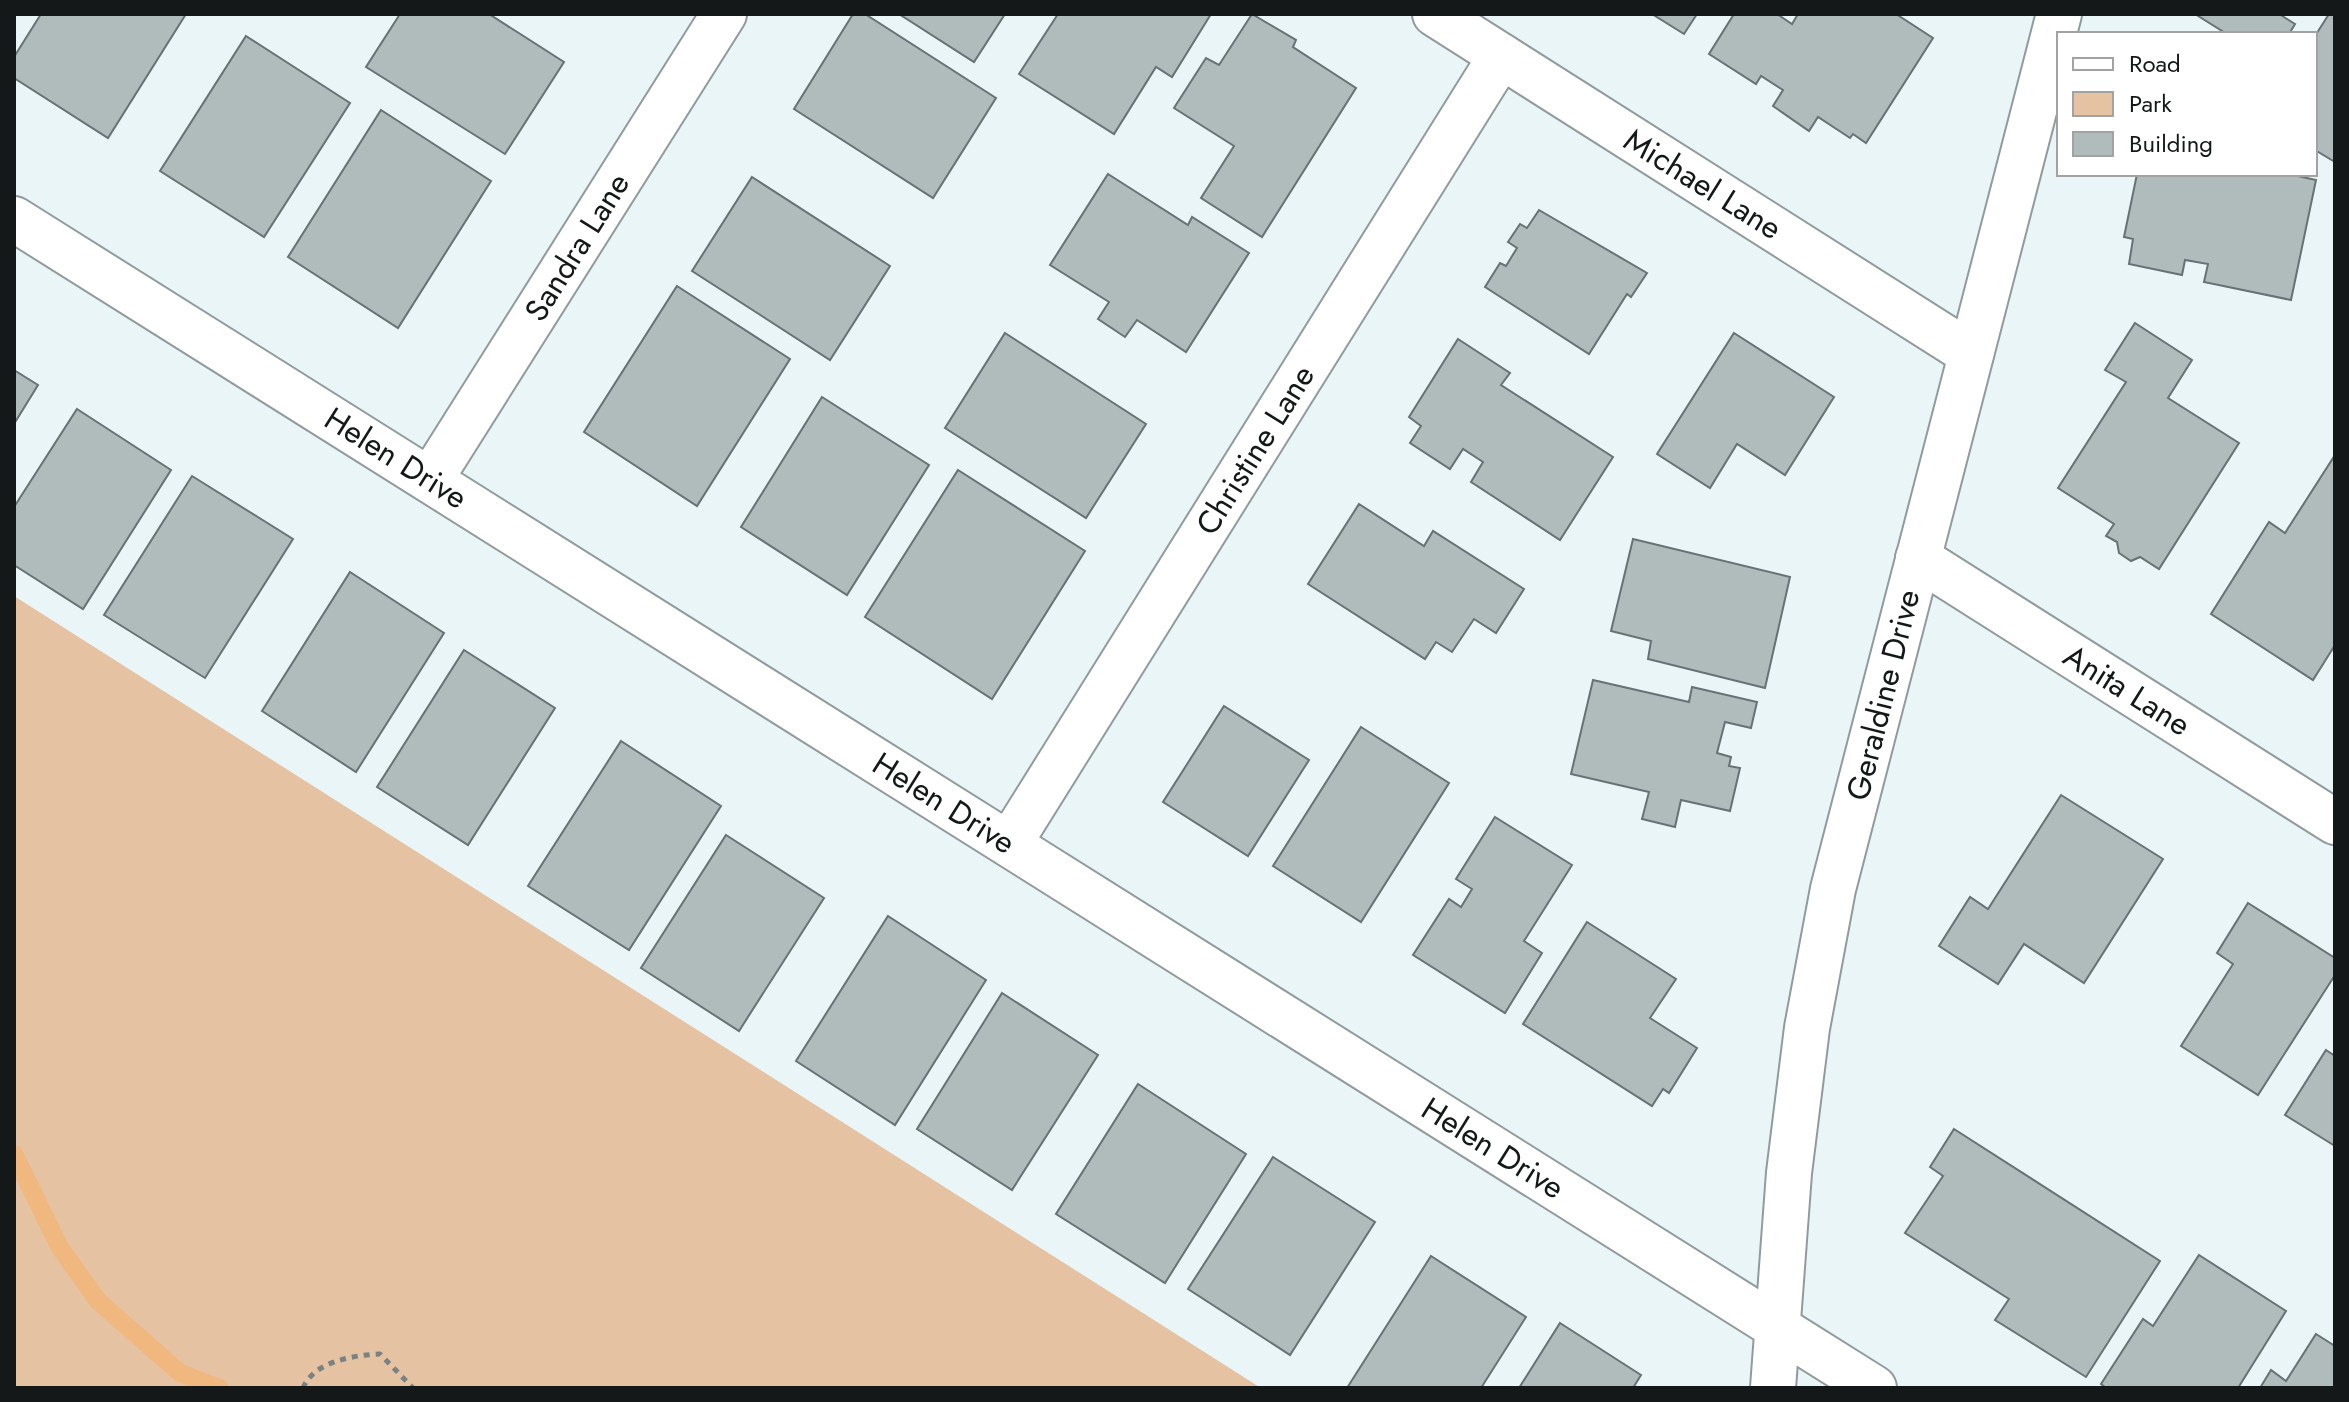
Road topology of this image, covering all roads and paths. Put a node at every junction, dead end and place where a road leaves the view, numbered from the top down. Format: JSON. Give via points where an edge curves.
{"nodes":[{"id":1,"x":724,"y":14,"type":"edge"},
{"id":2,"x":1435,"y":14,"type":"edge"},
{"id":3,"x":2059,"y":14,"type":"edge"},
{"id":4,"x":1501,"y":56,"type":"junction"},
{"id":5,"x":14,"y":219,"type":"edge"},
{"id":6,"x":1971,"y":354,"type":"junction"},
{"id":7,"x":430,"y":480,"type":"junction"},
{"id":8,"x":1918,"y":558,"type":"junction"},
{"id":9,"x":2335,"y":822,"type":"edge"},
{"id":10,"x":1009,"y":844,"type":"junction"},
{"id":11,"x":1778,"y":1328,"type":"junction"},
{"id":12,"x":303,"y":1388,"type":"edge"},
{"id":13,"x":413,"y":1388,"type":"edge"},
{"id":14,"x":1773,"y":1388,"type":"edge"},
{"id":15,"x":1874,"y":1388,"type":"edge"}],
"edges":[{"from":1,"to":7,"type":"street","name":"Sandra Lane"},
{"from":2,"to":4,"type":"street","name":"Michael Lane"},
{"from":3,"to":6,"type":"street","name":"Geraldine Drive"},
{"from":4,"to":6,"type":"street","name":"Michael Lane"},
{"from":4,"to":10,"type":"street","name":"Christine Lane"},
{"from":5,"to":7,"type":"street","name":"Helen Drive"},
{"from":6,"to":8,"type":"street","name":"Geraldine Drive"},
{"from":7,"to":10,"type":"street","name":"Helen Drive"},
{"from":8,"to":9,"type":"street","name":"Anita Lane"},
{"from":8,"to":11,"type":"street","name":"Geraldine Drive","via":[[1833,889],[1810,1013],[1789,1173]]},
{"from":10,"to":11,"type":"street","name":"Helen Drive"},
{"from":11,"to":14,"type":"street","name":"Geraldine Drive"},
{"from":11,"to":15,"type":"street","name":"Helen Drive"},
{"from":12,"to":13,"type":"path","via":[[307,1379],[347,1356],[380,1354]]}]}
